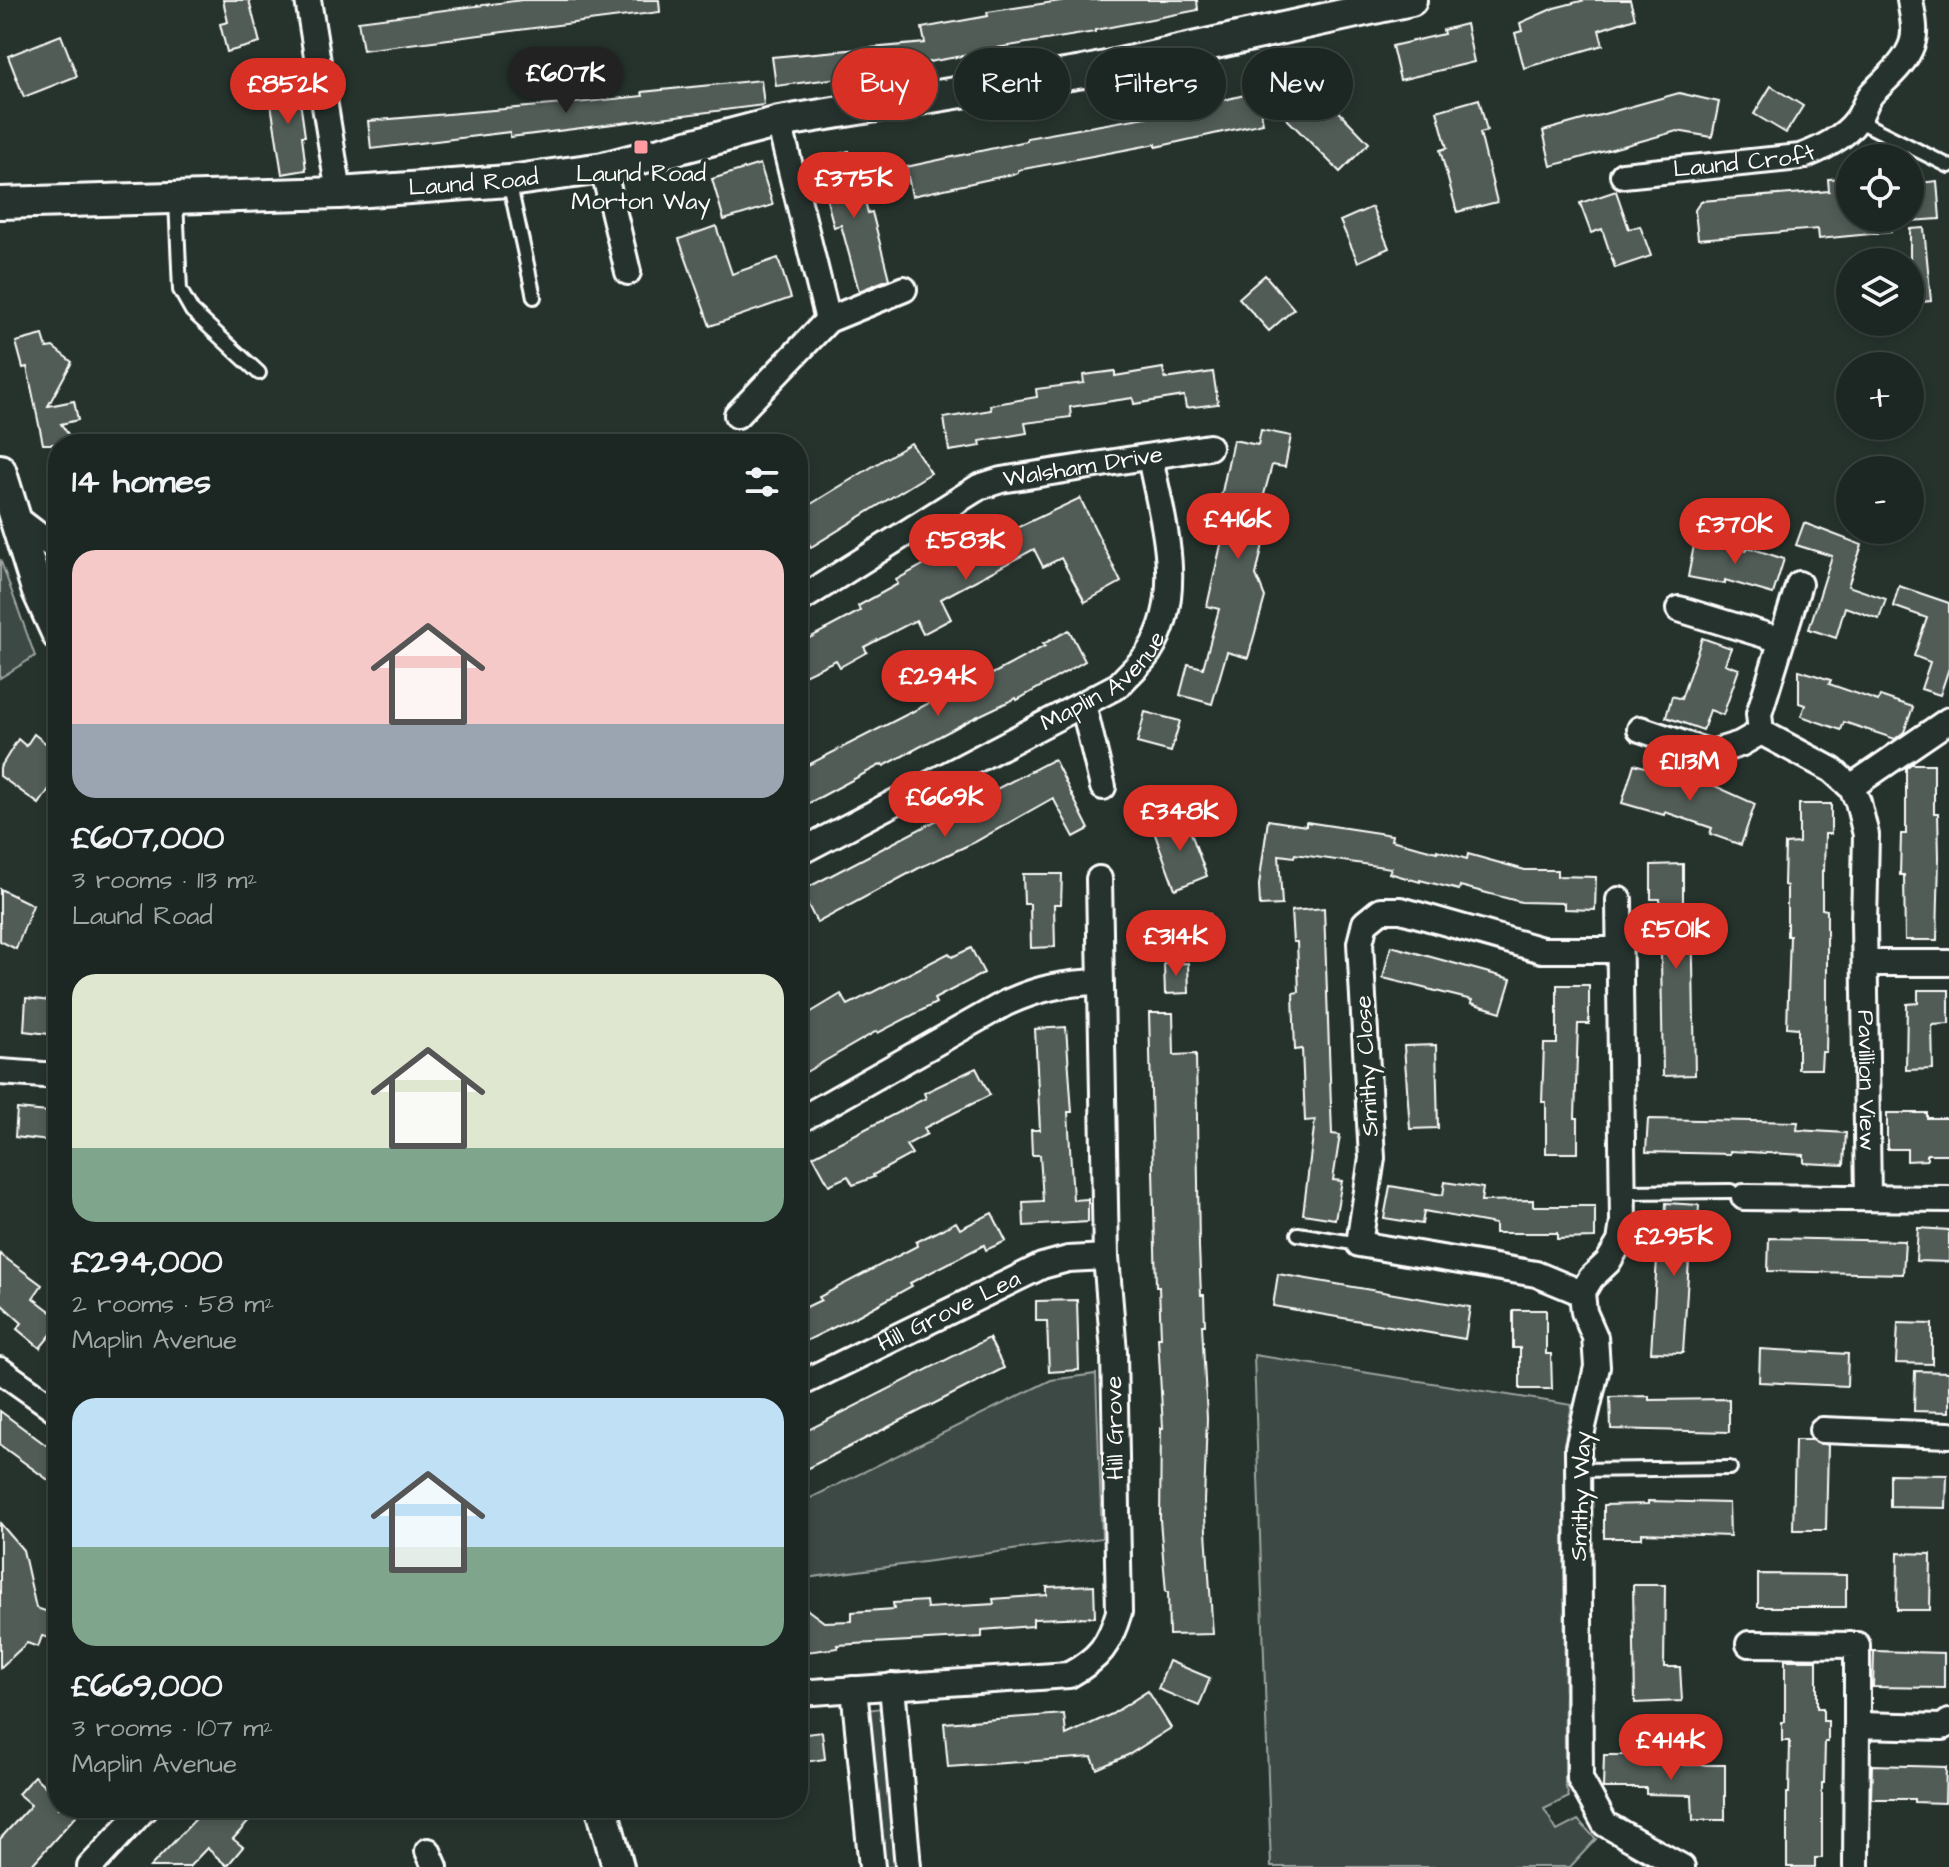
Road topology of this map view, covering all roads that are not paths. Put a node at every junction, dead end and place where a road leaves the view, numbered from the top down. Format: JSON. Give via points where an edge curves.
{"nodes":[{"id":1,"x":308,"y":0,"type":"edge"},
{"id":2,"x":1411,"y":0,"type":"edge"},
{"id":3,"x":1910,"y":0,"type":"edge"},
{"id":4,"x":1857,"y":120,"type":"junction"},
{"id":5,"x":779,"y":122,"type":"junction"},
{"id":6,"x":1949,"y":166,"type":"edge"},
{"id":7,"x":603,"y":168,"type":"junction"},
{"id":8,"x":1623,"y":175,"type":"dead end"},
{"id":9,"x":509,"y":181,"type":"junction"},
{"id":10,"x":339,"y":193,"type":"junction"},
{"id":11,"x":176,"y":200,"type":"junction"},
{"id":12,"x":0,"y":203,"type":"edge"},
{"id":13,"x":628,"y":272,"type":"dead end"},
{"id":14,"x":904,"y":289,"type":"dead end"},
{"id":15,"x":534,"y":297,"type":"dead end"},
{"id":16,"x":828,"y":320,"type":"junction"},
{"id":17,"x":259,"y":373,"type":"dead end"},
{"id":18,"x":737,"y":415,"type":"dead end"},
{"id":19,"x":1209,"y":447,"type":"dead end"},
{"id":20,"x":1150,"y":457,"type":"junction"},
{"id":21,"x":0,"y":470,"type":"edge"},
{"id":22,"x":12,"y":515,"type":"junction"},
{"id":23,"x":48,"y":542,"type":"edge"},
{"id":24,"x":1799,"y":584,"type":"dead end"},
{"id":25,"x":808,"y":595,"type":"edge"},
{"id":26,"x":1679,"y":609,"type":"dead end"},
{"id":27,"x":48,"y":613,"type":"edge"},
{"id":28,"x":1781,"y":640,"type":"junction"},
{"id":29,"x":1083,"y":704,"type":"junction"},
{"id":30,"x":1949,"y":720,"type":"edge"},
{"id":31,"x":1640,"y":729,"type":"dead end"},
{"id":32,"x":1761,"y":732,"type":"junction"},
{"id":33,"x":1103,"y":787,"type":"dead end"},
{"id":34,"x":1851,"y":787,"type":"junction"},
{"id":35,"x":808,"y":848,"type":"edge"},
{"id":36,"x":1099,"y":879,"type":"dead end"},
{"id":37,"x":1619,"y":900,"type":"dead end"},
{"id":38,"x":1619,"y":950,"type":"junction"},
{"id":39,"x":1867,"y":963,"type":"junction"},
{"id":40,"x":1949,"y":963,"type":"edge"},
{"id":41,"x":1100,"y":982,"type":"junction"},
{"id":42,"x":0,"y":1072,"type":"edge"},
{"id":43,"x":48,"y":1075,"type":"edge"},
{"id":44,"x":808,"y":1115,"type":"edge"},
{"id":45,"x":1623,"y":1192,"type":"junction"},
{"id":46,"x":1738,"y":1194,"type":"joint"},
{"id":47,"x":1868,"y":1198,"type":"junction"},
{"id":48,"x":1949,"y":1199,"type":"edge"},
{"id":49,"x":1298,"y":1234,"type":"dead end"},
{"id":50,"x":1359,"y":1244,"type":"junction"},
{"id":51,"x":1106,"y":1257,"type":"junction"},
{"id":52,"x":1582,"y":1293,"type":"junction"},
{"id":53,"x":0,"y":1370,"type":"edge"},
{"id":54,"x":808,"y":1380,"type":"edge"},
{"id":55,"x":48,"y":1404,"type":"edge"},
{"id":56,"x":1822,"y":1430,"type":"dead end"},
{"id":57,"x":1949,"y":1435,"type":"edge"},
{"id":58,"x":1730,"y":1468,"type":"dead end"},
{"id":59,"x":1578,"y":1470,"type":"junction"},
{"id":60,"x":1749,"y":1644,"type":"dead end"},
{"id":61,"x":892,"y":1686,"type":"junction"},
{"id":62,"x":854,"y":1689,"type":"junction"},
{"id":63,"x":808,"y":1692,"type":"edge"},
{"id":64,"x":1949,"y":1722,"type":"edge"},
{"id":65,"x":1857,"y":1725,"type":"junction"},
{"id":66,"x":136,"y":1818,"type":"edge"},
{"id":67,"x":605,"y":1818,"type":"edge"},
{"id":68,"x":90,"y":1867,"type":"edge"},
{"id":69,"x":618,"y":1867,"type":"edge"},
{"id":70,"x":872,"y":1867,"type":"edge"},
{"id":71,"x":908,"y":1867,"type":"edge"},
{"id":72,"x":1682,"y":1867,"type":"edge"},
{"id":73,"x":1856,"y":1867,"type":"edge"}],
"edges":[{"from":1,"to":10,"type":"street"},
{"from":2,"to":5,"type":"street","name":"Laund Road","via":[[1083,72]]},
{"from":3,"to":4,"type":"street","name":"Laund Croft","via":[[1912,43],[1870,94]]},
{"from":4,"to":6,"type":"lane"},
{"from":4,"to":8,"type":"street","name":"Laund Croft","via":[[1818,151],[1800,157]]},
{"from":5,"to":7,"type":"street","name":"Laund Road"},
{"from":5,"to":16,"type":"street"},
{"from":7,"to":9,"type":"street","name":"Laund Road"},
{"from":7,"to":13,"type":"street"},
{"from":9,"to":10,"type":"street","name":"Laund Road"},
{"from":9,"to":15,"type":"lane"},
{"from":10,"to":11,"type":"street","name":"Laund Road"},
{"from":11,"to":12,"type":"street","name":"Laund Road"},
{"from":11,"to":17,"type":"lane","via":[[180,290],[192,311]]},
{"from":14,"to":16,"type":"street"},
{"from":16,"to":18,"type":"street"},
{"from":19,"to":20,"type":"street","name":"Walsham Drive"},
{"from":20,"to":25,"type":"street","name":"Walsham Drive","via":[[979,487]]},
{"from":20,"to":29,"type":"street","name":"Maplin Avenue","via":[[1169,559],[1162,624],[1148,653],[1119,685]]},
{"from":21,"to":22,"type":"street"},
{"from":22,"to":23,"type":"street"},
{"from":22,"to":27,"type":"street"},
{"from":24,"to":28,"type":"street"},
{"from":26,"to":28,"type":"street"},
{"from":28,"to":32,"type":"street","via":[[1759,714]]},
{"from":29,"to":33,"type":"street"},
{"from":29,"to":35,"type":"street","name":"Maplin Avenue"},
{"from":30,"to":34,"type":"street"},
{"from":31,"to":32,"type":"street","via":[[1711,753]]},
{"from":32,"to":34,"type":"street","via":[[1832,770]]},
{"from":34,"to":39,"type":"street","name":"Pavillion View","via":[[1866,835]]},
{"from":36,"to":41,"type":"street","name":"Hill Grove"},
{"from":37,"to":38,"type":"street"},
{"from":38,"to":45,"type":"street"},
{"from":38,"to":50,"type":"street","name":"Smithy Close","via":[[1542,950],[1401,910],[1381,910],[1365,923],[1360,943],[1372,1158]]},
{"from":39,"to":40,"type":"street"},
{"from":39,"to":47,"type":"street","name":"Pavillion View"},
{"from":41,"to":44,"type":"street","via":[[1032,991]]},
{"from":41,"to":51,"type":"street","name":"Hill Grove"},
{"from":42,"to":43,"type":"street"},
{"from":45,"to":46,"type":"lane"},
{"from":45,"to":52,"type":"street","via":[[1620,1242]]},
{"from":46,"to":47,"type":"street"},
{"from":47,"to":48,"type":"street"},
{"from":49,"to":50,"type":"lane"},
{"from":50,"to":52,"type":"street","via":[[1536,1274]]},
{"from":51,"to":54,"type":"street","name":"Hill Grove Lea","via":[[1042,1266]]},
{"from":51,"to":61,"type":"street","name":"Hill Grove","via":[[1114,1352],[1119,1612],[1111,1641],[1091,1663],[1069,1675]]},
{"from":52,"to":59,"type":"street","name":"Smithy Way","via":[[1597,1367]]},
{"from":53,"to":55,"type":"street"},
{"from":56,"to":57,"type":"street"},
{"from":58,"to":59,"type":"lane"},
{"from":59,"to":72,"type":"street","name":"Smithy Way","via":[[1580,1779],[1605,1824]]},
{"from":60,"to":65,"type":"street","via":[[1857,1645]]},
{"from":61,"to":62,"type":"street","name":"Hill Grove"},
{"from":61,"to":71,"type":"street"},
{"from":62,"to":63,"type":"street","name":"Hill Grove"},
{"from":62,"to":70,"type":"street"},
{"from":64,"to":65,"type":"street","via":[[1943,1727]]},
{"from":65,"to":73,"type":"street"},
{"from":66,"to":68,"type":"street"},
{"from":67,"to":69,"type":"street"}]}
